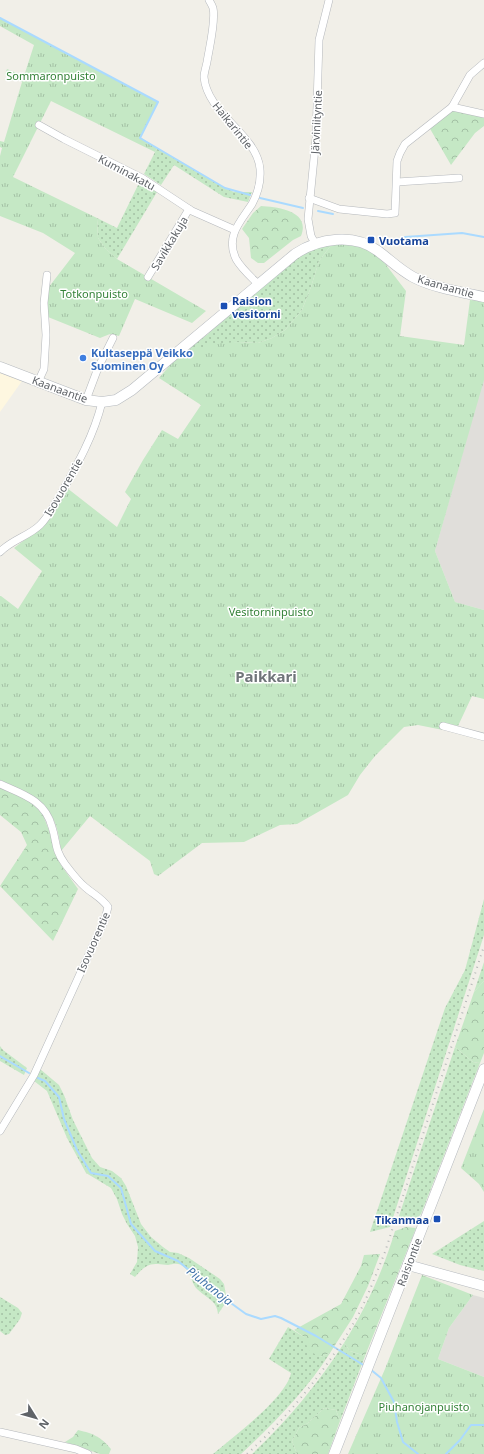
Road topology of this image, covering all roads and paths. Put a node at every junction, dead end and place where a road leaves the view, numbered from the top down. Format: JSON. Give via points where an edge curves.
{"nodes":[{"id":1,"x":209,"y":0,"type":"edge"},
{"id":2,"x":329,"y":0,"type":"edge"},
{"id":3,"x":484,"y":63,"type":"edge"},
{"id":4,"x":452,"y":106,"type":"junction"},
{"id":5,"x":484,"y":114,"type":"edge"},
{"id":6,"x":39,"y":125,"type":"dead end"},
{"id":7,"x":459,"y":178,"type":"dead end"},
{"id":8,"x":397,"y":182,"type":"junction"},
{"id":9,"x":309,"y":198,"type":"junction"},
{"id":10,"x":189,"y":209,"type":"junction"},
{"id":11,"x":235,"y":230,"type":"junction"},
{"id":12,"x":315,"y":243,"type":"junction"},
{"id":13,"x":47,"y":275,"type":"dead end"},
{"id":14,"x":148,"y":277,"type":"dead end"},
{"id":15,"x":258,"y":284,"type":"junction"},
{"id":16,"x":484,"y":296,"type":"edge"},
{"id":17,"x":113,"y":338,"type":"dead end"},
{"id":18,"x":0,"y":367,"type":"edge"},
{"id":19,"x":38,"y":382,"type":"junction"},
{"id":20,"x":86,"y":400,"type":"junction"},
{"id":21,"x":102,"y":402,"type":"junction"},
{"id":22,"x":0,"y":552,"type":"edge"},
{"id":23,"x":443,"y":726,"type":"dead end"},
{"id":24,"x":484,"y":736,"type":"edge"},
{"id":25,"x":0,"y":784,"type":"edge"},
{"id":26,"x":484,"y":1069,"type":"edge"},
{"id":27,"x":0,"y":1131,"type":"edge"},
{"id":28,"x":408,"y":1265,"type":"junction"},
{"id":29,"x":484,"y":1286,"type":"edge"},
{"id":30,"x":0,"y":1432,"type":"edge"},
{"id":31,"x":88,"y":1454,"type":"edge"},
{"id":32,"x":334,"y":1454,"type":"edge"}],
"edges":[{"from":1,"to":11,"type":"street","name":"Haikarintie","via":[[213,8],[213,31],[204,77],[208,93],[252,148],[260,168],[260,184],[256,194]]},
{"from":2,"to":9,"type":"street","name":"Järviniityntie","via":[[319,40],[316,138]]},
{"from":3,"to":4,"type":"street","via":[[470,75]]},
{"from":4,"to":5,"type":"street"},
{"from":4,"to":8,"type":"street","via":[[402,148],[397,161]]},
{"from":6,"to":10,"type":"street","name":"Kuminakatu","via":[[142,178]]},
{"from":7,"to":8,"type":"street"},
{"from":8,"to":9,"type":"street","via":[[395,213],[339,209]]},
{"from":9,"to":12,"type":"street","name":"Järviniityntie","via":[[308,219]]},
{"from":10,"to":11,"type":"street","name":"Kuminakatu"},
{"from":10,"to":14,"type":"street","name":"Savikkakuja"},
{"from":11,"to":15,"type":"street","name":"Haikarintie","via":[[232,243],[236,260]]},
{"from":12,"to":15,"type":"street","name":"Kaanaantie","via":[[295,254]]},
{"from":12,"to":16,"type":"street","name":"Kaanaantie","via":[[336,239],[368,245],[413,277],[438,286]]},
{"from":13,"to":19,"type":"street","via":[[44,303],[44,369]]},
{"from":15,"to":21,"type":"street","name":"Kaanaantie","via":[[132,390],[116,400]]},
{"from":17,"to":20,"type":"street"},
{"from":18,"to":19,"type":"street","name":"Kaanaantie"},
{"from":19,"to":20,"type":"street","name":"Kaanaantie"},
{"from":20,"to":21,"type":"street","name":"Kaanaantie"},
{"from":21,"to":22,"type":"street","name":"Isovuorentie","via":[[98,420],[77,465],[42,523]]},
{"from":23,"to":24,"type":"street"},
{"from":25,"to":27,"type":"street","name":"Isovuorentie","via":[[34,799],[39,804],[49,819],[55,846],[65,863],[84,886],[108,907],[105,919],[34,1075]]},
{"from":26,"to":28,"type":"street","name":"Raisiontie"},
{"from":28,"to":29,"type":"street"},
{"from":28,"to":32,"type":"street","name":"Raisiontie"},
{"from":30,"to":31,"type":"street"}]}
